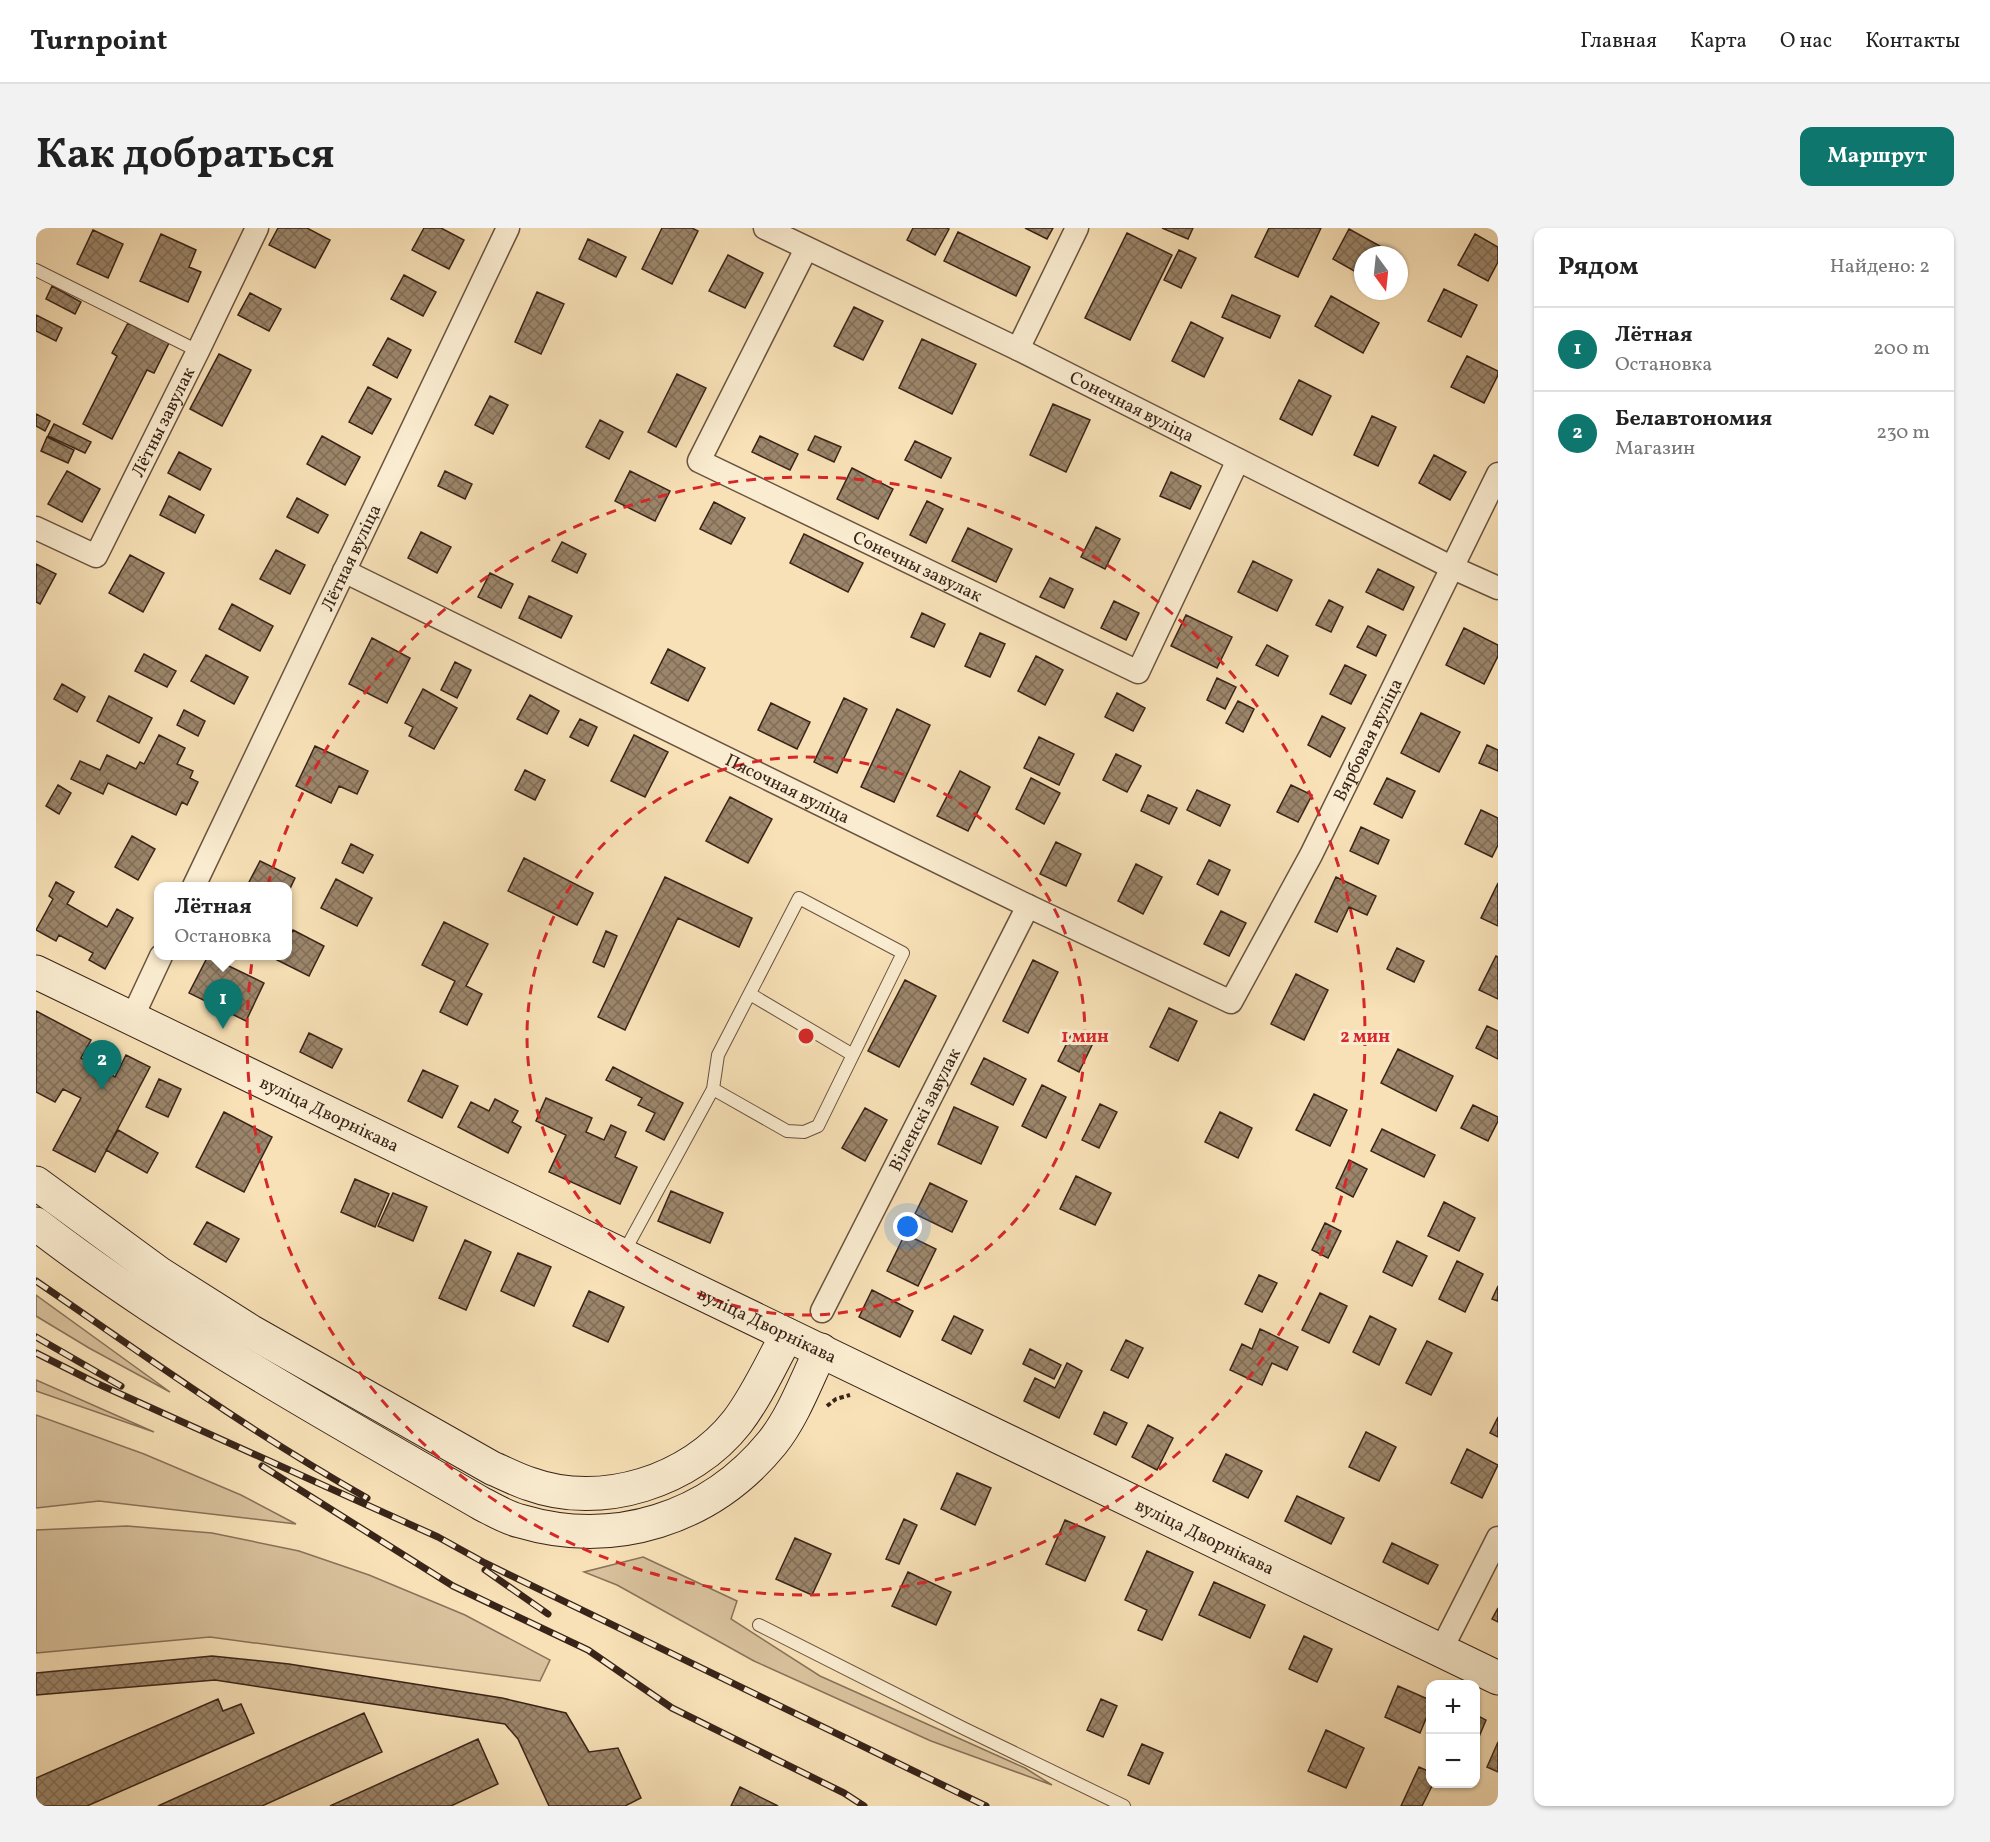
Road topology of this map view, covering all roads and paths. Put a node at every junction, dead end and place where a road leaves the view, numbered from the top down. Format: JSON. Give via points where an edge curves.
{"nodes":[{"id":1,"x":257,"y":228,"type":"edge"},
{"id":2,"x":508,"y":228,"type":"edge"},
{"id":3,"x":765,"y":228,"type":"edge"},
{"id":4,"x":1077,"y":228,"type":"edge"},
{"id":5,"x":806,"y":249,"type":"junction"},
{"id":6,"x":36,"y":270,"type":"edge"},
{"id":7,"x":1018,"y":350,"type":"junction"},
{"id":8,"x":198,"y":351,"type":"junction"},
{"id":9,"x":1238,"y":460,"type":"junction"},
{"id":10,"x":1498,"y":474,"type":"edge"},
{"id":11,"x":36,"y":528,"type":"edge"},
{"id":12,"x":1451,"y":567,"type":"junction"},
{"id":13,"x":344,"y":571,"type":"junction"},
{"id":14,"x":1498,"y":588,"type":"edge"},
{"id":15,"x":196,"y":882,"type":"edge"},
{"id":16,"x":1028,"y":906,"type":"junction"},
{"id":17,"x":159,"y":960,"type":"edge"},
{"id":18,"x":36,"y":972,"type":"edge"},
{"id":19,"x":750,"y":994,"type":"junction"},
{"id":20,"x":1231,"y":1002,"type":"joint"},
{"id":21,"x":132,"y":1018,"type":"junction"},
{"id":22,"x":853,"y":1055,"type":"junction"},
{"id":23,"x":713,"y":1089,"type":"junction"},
{"id":24,"x":36,"y":1183,"type":"edge"},
{"id":25,"x":36,"y":1224,"type":"edge"},
{"id":26,"x":622,"y":1255,"type":"junction"},
{"id":27,"x":822,"y":1311,"type":"dead end"},
{"id":28,"x":787,"y":1335,"type":"junction"},
{"id":29,"x":821,"y":1350,"type":"junction"},
{"id":30,"x":1498,"y":1538,"type":"edge"},
{"id":31,"x":759,"y":1625,"type":"dead end"},
{"id":32,"x":1441,"y":1650,"type":"junction"},
{"id":33,"x":1498,"y":1678,"type":"edge"},
{"id":34,"x":1124,"y":1806,"type":"edge"}],
"edges":[{"from":1,"to":8,"type":"street","name":"Лётны завулак"},
{"from":2,"to":13,"type":"street","name":"Лётная вуліца"},
{"from":3,"to":5,"type":"street","name":"Сонечная вуліца"},
{"from":4,"to":7,"type":"street"},
{"from":5,"to":7,"type":"street","name":"Сонечная вуліца"},
{"from":5,"to":9,"type":"street","name":"Сонечны завулак","via":[[699,461],[1138,672]]},
{"from":6,"to":8,"type":"lane"},
{"from":7,"to":9,"type":"street","name":"Сонечная вуліца"},
{"from":8,"to":11,"type":"street","name":"Лётны завулак","via":[[96,556]]},
{"from":9,"to":12,"type":"street","name":"Сонечная вуліца"},
{"from":10,"to":12,"type":"street","name":"Вярбовая вуліца"},
{"from":12,"to":14,"type":"street","name":"Сонечная вуліца"},
{"from":12,"to":20,"type":"street","name":"Вярбовая вуліца","via":[[1311,855]]},
{"from":13,"to":15,"type":"street","name":"Лётная вуліца"},
{"from":13,"to":16,"type":"street","name":"Пясочная вуліца"},
{"from":16,"to":20,"type":"street","name":"Пясочная вуліца"},
{"from":16,"to":27,"type":"street","name":"Віленскі завулак"},
{"from":17,"to":21,"type":"street"},
{"from":18,"to":21,"type":"main road","name":"вуліца Дворнікава"},
{"from":19,"to":22,"type":"lane"},
{"from":19,"to":22,"type":"lane","via":[[799,898],[903,953]]},
{"from":19,"to":23,"type":"lane","via":[[718,1055]]},
{"from":21,"to":26,"type":"main road","name":"вуліца Дворнікава"},
{"from":22,"to":23,"type":"lane","via":[[818,1125],[804,1132],[787,1131]]},
{"from":23,"to":26,"type":"lane"},
{"from":24,"to":28,"type":"main road","via":[[160,1274],[250,1331],[492,1468],[531,1485],[564,1492],[606,1493],[643,1485],[679,1472],[707,1454],[754,1397]]},
{"from":25,"to":29,"type":"main road","via":[[231,1359],[482,1504],[519,1521],[559,1530],[595,1533],[633,1528],[672,1517],[710,1499],[743,1474],[773,1442]]},
{"from":26,"to":28,"type":"main road","name":"вуліца Дворнікава"},
{"from":28,"to":29,"type":"main road","name":"вуліца Дворнікава"},
{"from":29,"to":32,"type":"main road","name":"вуліца Дворнікава"},
{"from":30,"to":32,"type":"street"},
{"from":31,"to":34,"type":"lane"},
{"from":32,"to":33,"type":"main road","name":"вуліца Дворнікава"}]}
